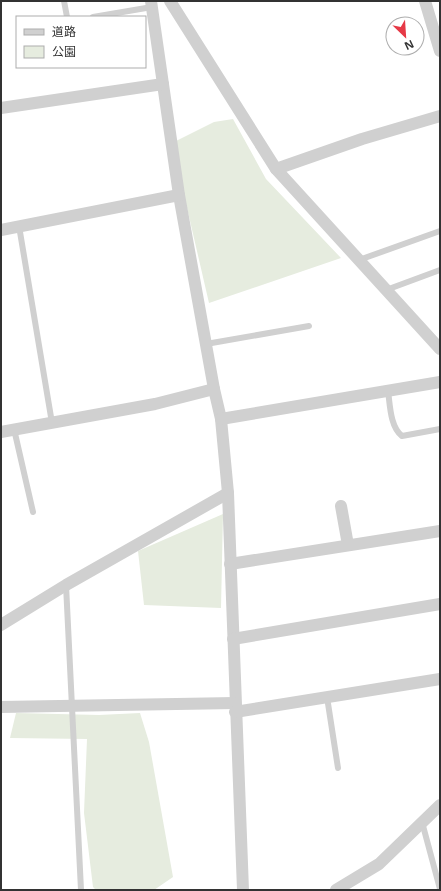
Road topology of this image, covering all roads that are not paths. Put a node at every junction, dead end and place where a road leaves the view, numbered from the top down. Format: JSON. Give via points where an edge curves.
{"nodes":[{"id":1,"x":64,"y":1,"type":"edge"},
{"id":2,"x":170,"y":1,"type":"edge"},
{"id":3,"x":425,"y":1,"type":"edge"},
{"id":4,"x":152,"y":4,"type":"edge"},
{"id":5,"x":67,"y":16,"type":"edge"},
{"id":6,"x":98,"y":16,"type":"edge"},
{"id":7,"x":440,"y":51,"type":"edge"},
{"id":8,"x":163,"y":84,"type":"junction"},
{"id":9,"x":1,"y":108,"type":"edge"},
{"id":10,"x":440,"y":116,"type":"edge"},
{"id":11,"x":276,"y":169,"type":"junction"},
{"id":12,"x":180,"y":195,"type":"junction"},
{"id":13,"x":19,"y":226,"type":"junction"},
{"id":14,"x":1,"y":230,"type":"edge"},
{"id":15,"x":440,"y":231,"type":"edge"},
{"id":16,"x":359,"y":260,"type":"junction"},
{"id":17,"x":440,"y":270,"type":"edge"},
{"id":18,"x":386,"y":290,"type":"junction"},
{"id":19,"x":309,"y":326,"type":"dead end"},
{"id":20,"x":206,"y":344,"type":"junction"},
{"id":21,"x":440,"y":349,"type":"edge"},
{"id":22,"x":440,"y":382,"type":"edge"},
{"id":23,"x":214,"y":389,"type":"junction"},
{"id":24,"x":388,"y":391,"type":"junction"},
{"id":25,"x":221,"y":419,"type":"junction"},
{"id":26,"x":52,"y":423,"type":"junction"},
{"id":27,"x":440,"y":429,"type":"edge"},
{"id":28,"x":14,"y":430,"type":"junction"},
{"id":29,"x":1,"y":432,"type":"edge"},
{"id":30,"x":228,"y":493,"type":"junction"},
{"id":31,"x":341,"y":506,"type":"dead end"},
{"id":32,"x":33,"y":512,"type":"dead end"},
{"id":33,"x":440,"y":531,"type":"edge"},
{"id":34,"x":348,"y":545,"type":"junction"},
{"id":35,"x":230,"y":564,"type":"junction"},
{"id":36,"x":66,"y":585,"type":"junction"},
{"id":37,"x":440,"y":604,"type":"edge"},
{"id":38,"x":1,"y":625,"type":"edge"},
{"id":39,"x":232,"y":638,"type":"junction"},
{"id":40,"x":440,"y":679,"type":"edge"},
{"id":41,"x":327,"y":697,"type":"junction"},
{"id":42,"x":72,"y":706,"type":"junction"},
{"id":43,"x":1,"y":707,"type":"edge"},
{"id":44,"x":235,"y":708,"type":"junction"},
{"id":45,"x":338,"y":768,"type":"dead end"},
{"id":46,"x":440,"y":805,"type":"edge"},
{"id":47,"x":422,"y":822,"type":"junction"},
{"id":48,"x":440,"y":889,"type":"edge"},
{"id":49,"x":81,"y":890,"type":"edge"},
{"id":50,"x":243,"y":890,"type":"edge"},
{"id":51,"x":336,"y":890,"type":"edge"}],
"edges":[{"from":1,"to":5,"type":"lane"},
{"from":2,"to":11,"type":"street"},
{"from":3,"to":7,"type":"street"},
{"from":4,"to":6,"type":"lane"},
{"from":4,"to":8,"type":"street"},
{"from":8,"to":9,"type":"street"},
{"from":8,"to":12,"type":"street"},
{"from":10,"to":11,"type":"street","via":[[362,139]]},
{"from":11,"to":16,"type":"street"},
{"from":12,"to":13,"type":"street"},
{"from":12,"to":20,"type":"street"},
{"from":13,"to":14,"type":"street"},
{"from":13,"to":26,"type":"lane"},
{"from":15,"to":16,"type":"lane"},
{"from":16,"to":18,"type":"street"},
{"from":17,"to":18,"type":"lane"},
{"from":18,"to":21,"type":"street"},
{"from":19,"to":20,"type":"lane"},
{"from":20,"to":23,"type":"street"},
{"from":22,"to":24,"type":"street"},
{"from":23,"to":25,"type":"street"},
{"from":23,"to":26,"type":"street","via":[[155,404]]},
{"from":24,"to":25,"type":"street"},
{"from":24,"to":27,"type":"lane","via":[[394,425],[402,436]]},
{"from":25,"to":30,"type":"street"},
{"from":26,"to":28,"type":"street"},
{"from":28,"to":29,"type":"street"},
{"from":28,"to":32,"type":"lane"},
{"from":30,"to":35,"type":"street"},
{"from":30,"to":36,"type":"street"},
{"from":31,"to":34,"type":"street"},
{"from":33,"to":34,"type":"street"},
{"from":34,"to":35,"type":"street"},
{"from":35,"to":39,"type":"street"},
{"from":36,"to":38,"type":"street"},
{"from":36,"to":42,"type":"lane"},
{"from":37,"to":39,"type":"street"},
{"from":39,"to":44,"type":"street"},
{"from":40,"to":41,"type":"street"},
{"from":41,"to":44,"type":"street"},
{"from":41,"to":45,"type":"lane"},
{"from":42,"to":43,"type":"street"},
{"from":42,"to":44,"type":"street"},
{"from":42,"to":49,"type":"lane"},
{"from":44,"to":50,"type":"street"},
{"from":46,"to":47,"type":"street"},
{"from":47,"to":48,"type":"lane"},
{"from":47,"to":51,"type":"street","via":[[379,864]]}]}
